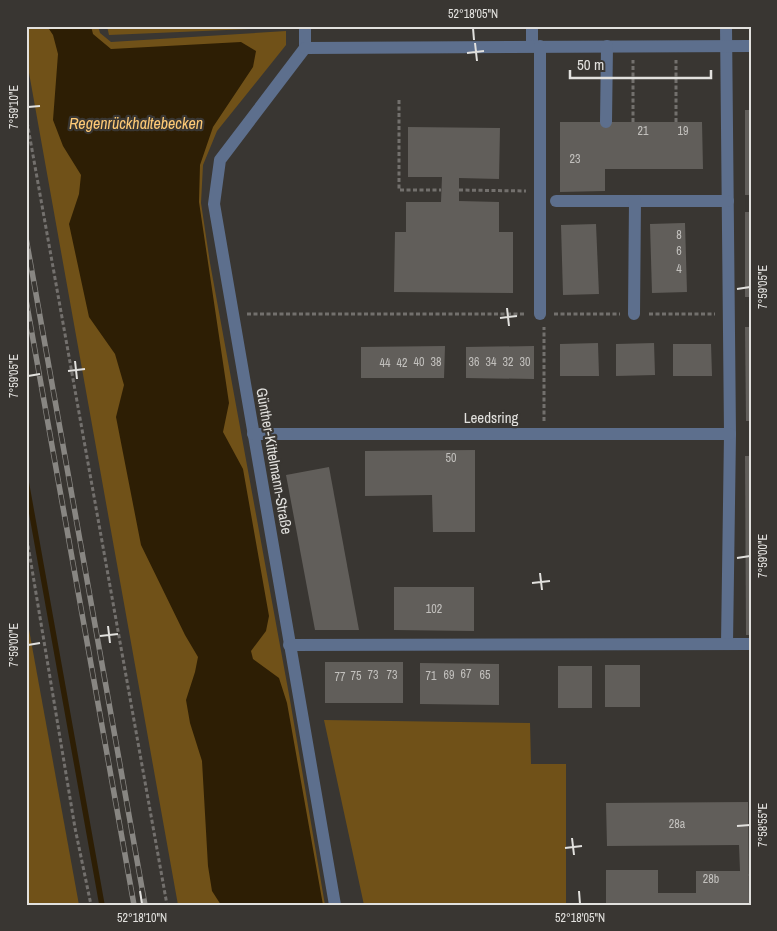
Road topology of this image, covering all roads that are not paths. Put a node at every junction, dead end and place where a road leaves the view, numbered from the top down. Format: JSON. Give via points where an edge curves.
{"nodes":[{"id":1,"x":305,"y":26,"type":"edge"},
{"id":2,"x":532,"y":26,"type":"edge"},
{"id":3,"x":726,"y":26,"type":"edge"},
{"id":4,"x":536,"y":46,"type":"junction"},
{"id":5,"x":607,"y":46,"type":"junction"},
{"id":6,"x":726,"y":46,"type":"junction"},
{"id":7,"x":751,"y":46,"type":"edge"},
{"id":8,"x":305,"y":48,"type":"junction"},
{"id":9,"x":606,"y":122,"type":"dead end"},
{"id":10,"x":556,"y":201,"type":"dead end"},
{"id":11,"x":635,"y":201,"type":"junction"},
{"id":12,"x":728,"y":201,"type":"junction"},
{"id":13,"x":542,"y":314,"type":"road end"},
{"id":14,"x":634,"y":314,"type":"road end"},
{"id":15,"x":253,"y":434,"type":"junction"},
{"id":16,"x":730,"y":434,"type":"junction"},
{"id":17,"x":727,"y":644,"type":"junction"},
{"id":18,"x":751,"y":644,"type":"edge"},
{"id":19,"x":289,"y":645,"type":"junction"},
{"id":20,"x":335,"y":905,"type":"edge"}],
"edges":[{"from":1,"to":8,"type":"street"},
{"from":2,"to":4,"type":"street"},
{"from":3,"to":6,"type":"street"},
{"from":4,"to":5,"type":"street"},
{"from":4,"to":8,"type":"street"},
{"from":4,"to":13,"type":"street"},
{"from":5,"to":6,"type":"street"},
{"from":5,"to":9,"type":"street"},
{"from":6,"to":7,"type":"street"},
{"from":6,"to":12,"type":"street"},
{"from":8,"to":15,"type":"street","name":"Günther-Kittelmann-Straße","via":[[220,160],[214,204]]},
{"from":10,"to":11,"type":"street"},
{"from":11,"to":12,"type":"street"},
{"from":11,"to":14,"type":"street"},
{"from":12,"to":16,"type":"street"},
{"from":15,"to":16,"type":"street","name":"Leedsring"},
{"from":15,"to":19,"type":"street","name":"Günther-Kittelmann-Straße"},
{"from":16,"to":17,"type":"street"},
{"from":17,"to":18,"type":"street"},
{"from":17,"to":19,"type":"street"},
{"from":19,"to":20,"type":"street","name":"Günther-Kittelmann-Straße"}]}
